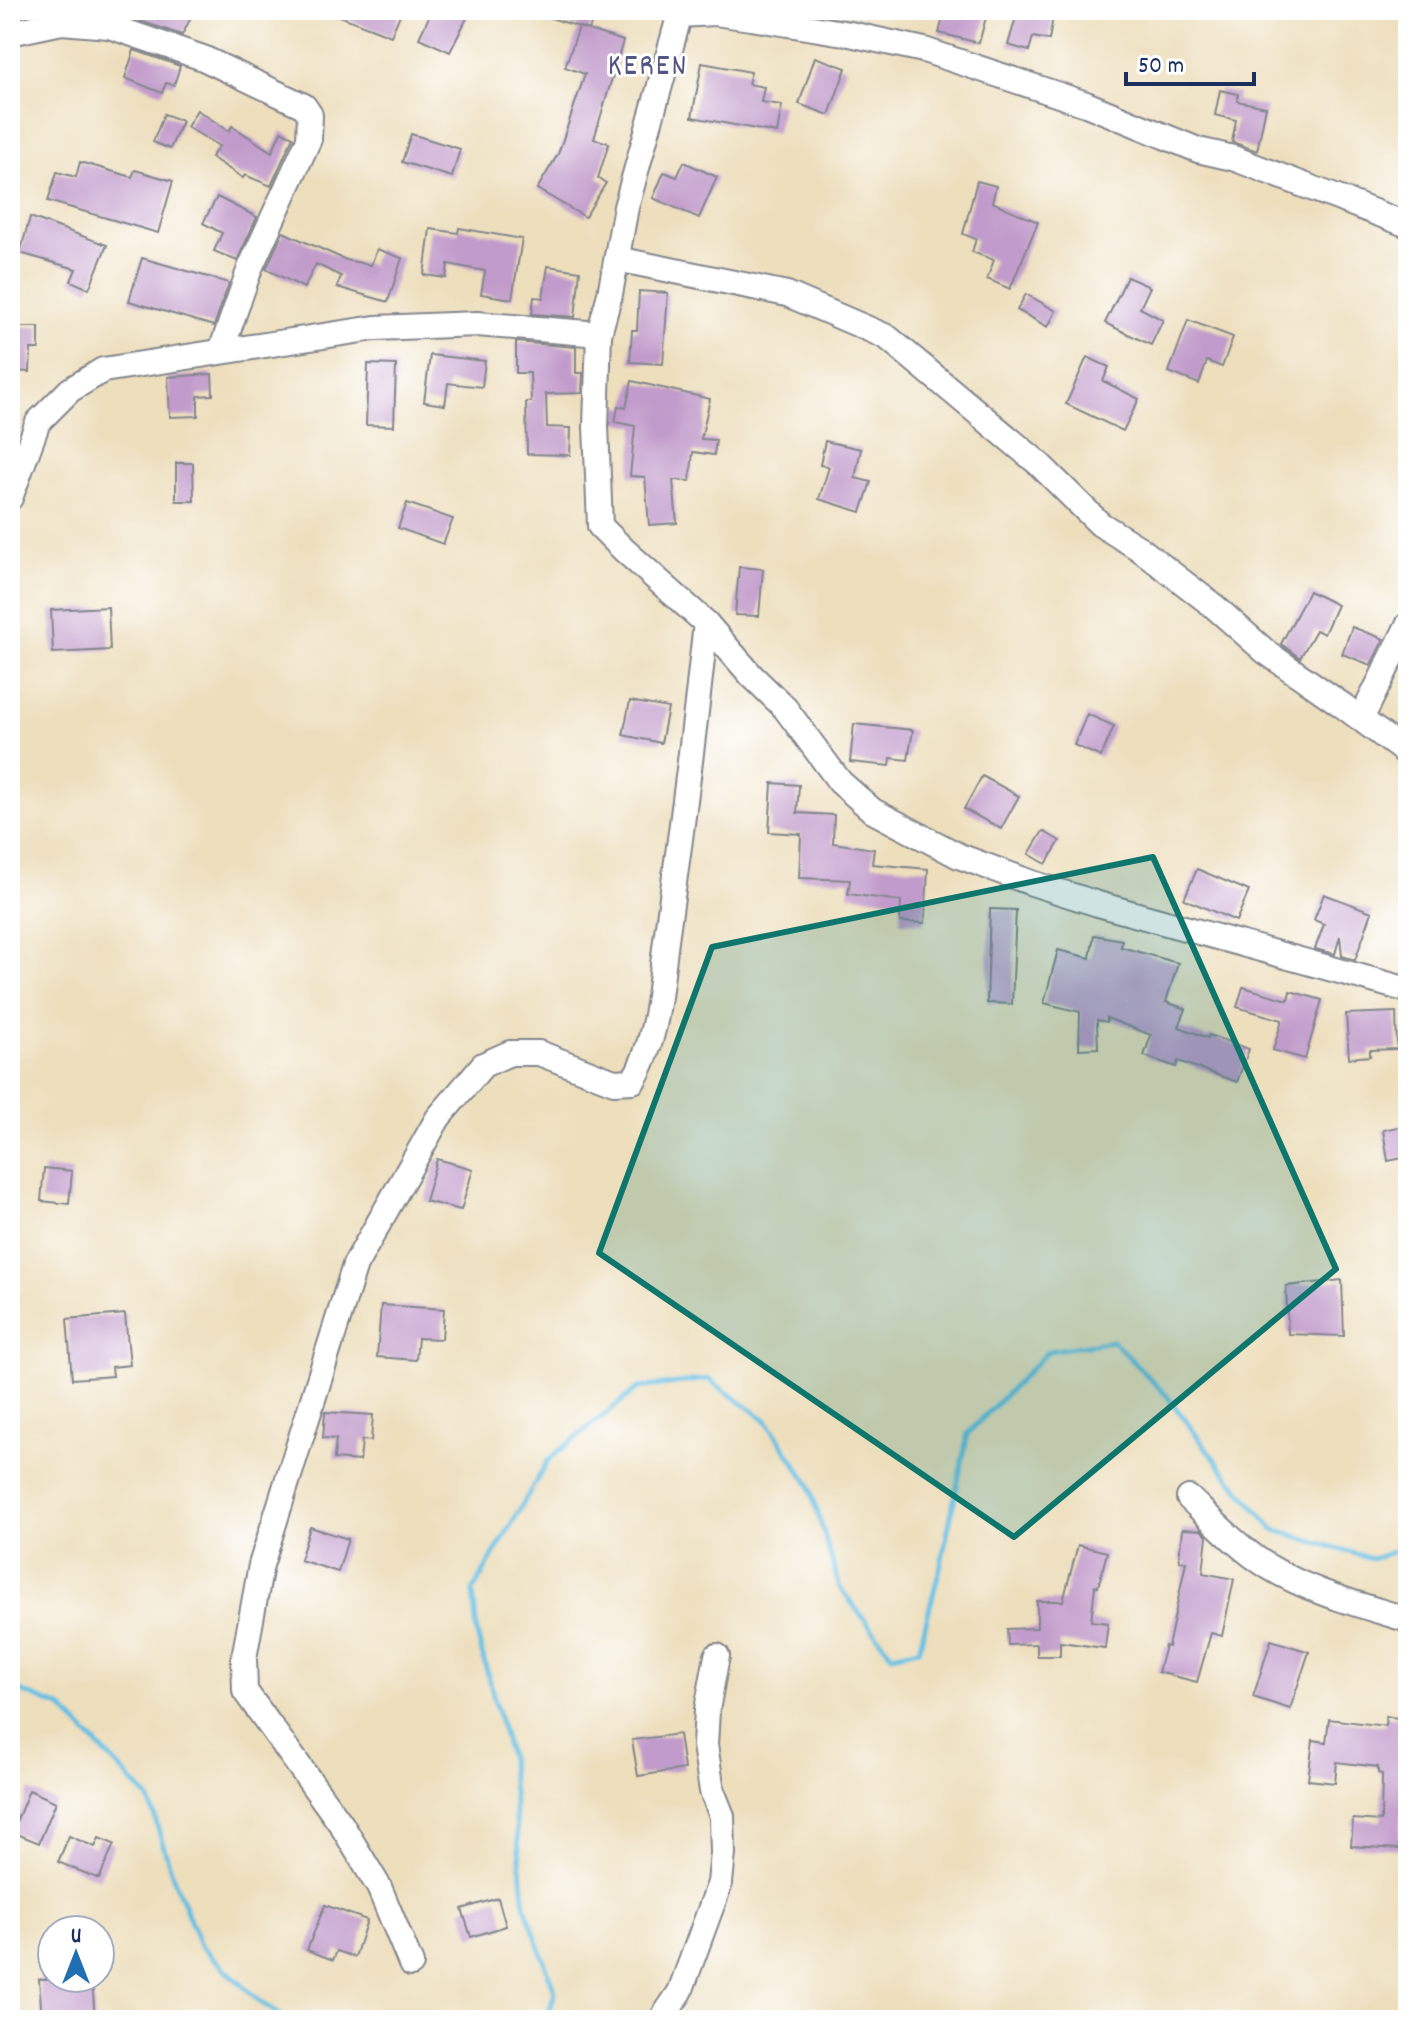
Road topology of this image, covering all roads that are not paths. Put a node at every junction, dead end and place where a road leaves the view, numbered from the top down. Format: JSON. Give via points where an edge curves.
{"nodes":[{"id":1,"x":680,"y":13,"type":"edge"},
{"id":2,"x":10,"y":33,"type":"edge"},
{"id":3,"x":1408,"y":225,"type":"edge"},
{"id":4,"x":617,"y":259,"type":"junction"},
{"id":5,"x":599,"y":334,"type":"junction"},
{"id":6,"x":221,"y":351,"type":"junction"},
{"id":7,"x":10,"y":498,"type":"edge"},
{"id":8,"x":706,"y":623,"type":"junction"},
{"id":9,"x":1408,"y":625,"type":"edge"},
{"id":10,"x":1361,"y":719,"type":"junction"},
{"id":11,"x":1408,"y":754,"type":"edge"},
{"id":12,"x":1408,"y":990,"type":"edge"},
{"id":13,"x":1189,"y":1498,"type":"dead end"},
{"id":14,"x":1408,"y":1620,"type":"edge"},
{"id":15,"x":717,"y":1656,"type":"dead end"},
{"id":16,"x":411,"y":1964,"type":"dead end"},
{"id":17,"x":661,"y":2020,"type":"edge"}],
"edges":[{"from":1,"to":3,"type":"street","via":[[782,22],[924,50],[1086,104]]},
{"from":1,"to":4,"type":"street","via":[[626,207]]},
{"from":2,"to":6,"type":"street","via":[[62,22],[109,26],[203,58],[304,106],[310,115],[309,139],[250,268]]},
{"from":4,"to":5,"type":"street"},
{"from":4,"to":10,"type":"street","via":[[787,294],[887,337],[1038,463],[1100,524]]},
{"from":5,"to":6,"type":"street","via":[[477,324],[375,328]]},
{"from":5,"to":8,"type":"street","via":[[600,526]]},
{"from":6,"to":7,"type":"street","via":[[103,370],[70,390],[38,422]]},
{"from":8,"to":12,"type":"street","via":[[785,708],[840,782],[873,811],[959,856],[1098,904]]},
{"from":8,"to":16,"type":"street","via":[[687,797],[654,1019],[642,1066],[633,1081],[614,1082],[539,1053],[510,1053],[483,1065],[438,1118],[355,1265],[261,1565],[244,1658],[245,1691],[341,1824],[379,1887]]},
{"from":9,"to":10,"type":"street"},
{"from":10,"to":11,"type":"street"},
{"from":13,"to":14,"type":"street","via":[[1268,1566],[1307,1587]]},
{"from":15,"to":17,"type":"street","via":[[705,1745],[722,1816],[720,1883],[680,1992]]}]}
